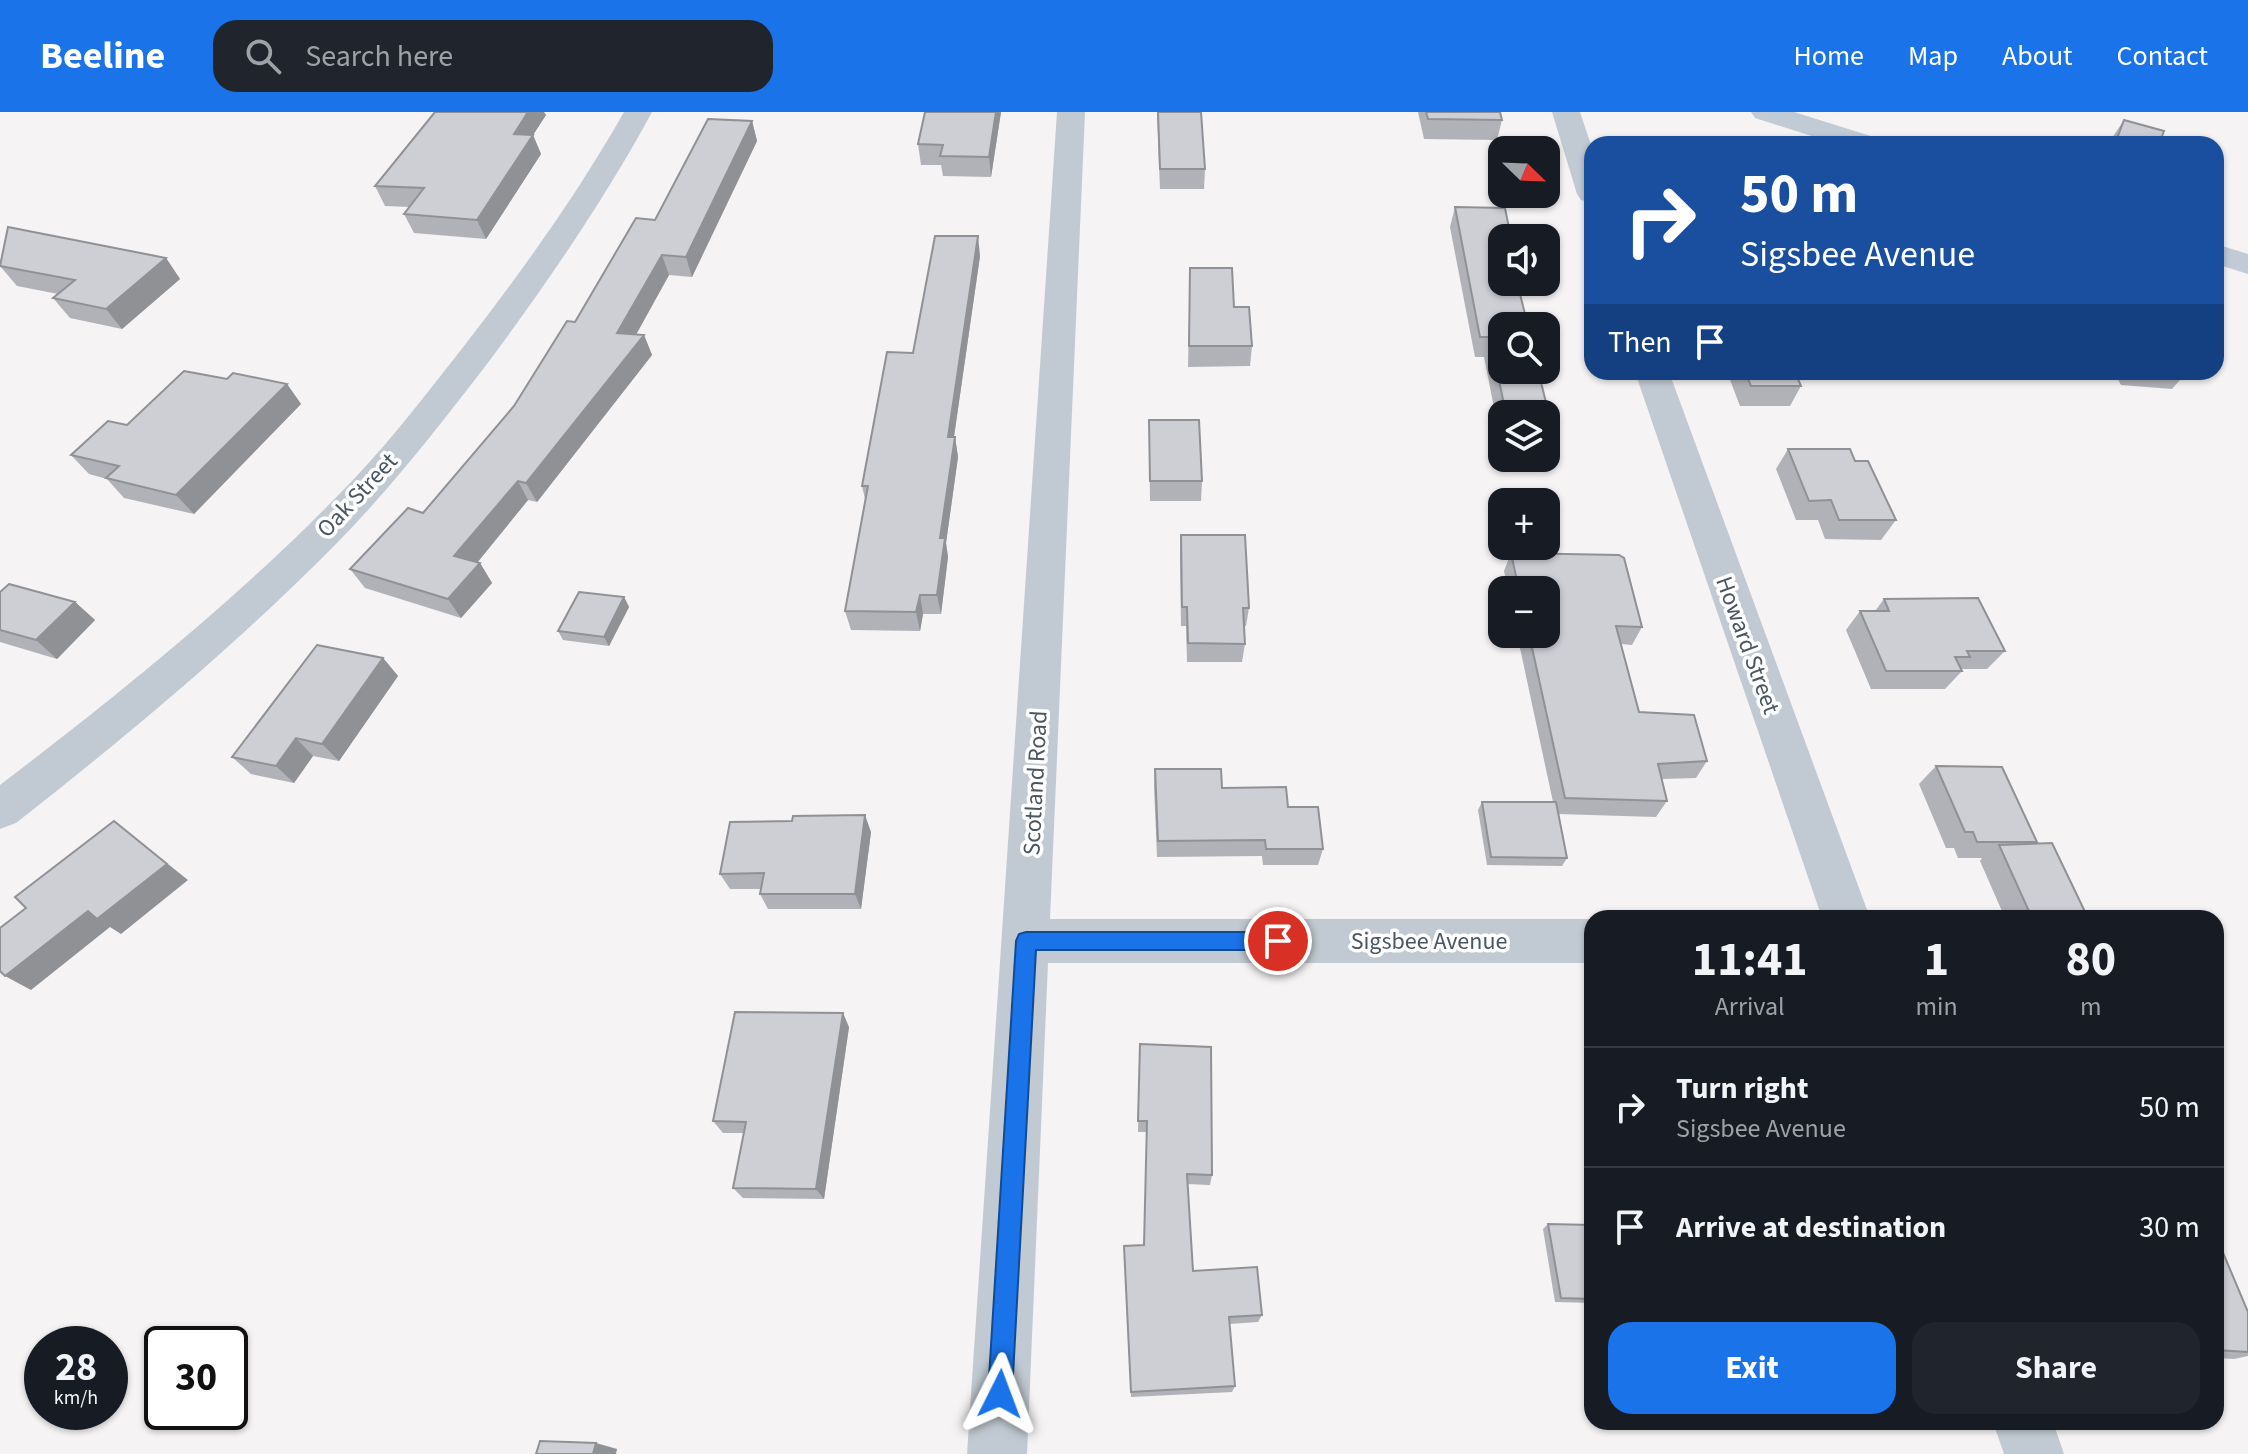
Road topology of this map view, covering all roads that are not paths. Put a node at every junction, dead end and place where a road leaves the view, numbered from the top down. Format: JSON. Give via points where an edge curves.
{"nodes":[{"id":1,"x":638,"y":112,"type":"edge"},
{"id":2,"x":1071,"y":112,"type":"edge"},
{"id":3,"x":1566,"y":112,"type":"edge"},
{"id":4,"x":1765,"y":112,"type":"edge"},
{"id":5,"x":1842,"y":136,"type":"edge"},
{"id":6,"x":1584,"y":169,"type":"edge"},
{"id":7,"x":2224,"y":256,"type":"edge"},
{"id":8,"x":2248,"y":264,"type":"edge"},
{"id":9,"x":1655,"y":380,"type":"edge"},
{"id":10,"x":0,"y":810,"type":"edge"},
{"id":11,"x":1843,"y":910,"type":"edge"},
{"id":12,"x":1026,"y":941,"type":"junction"},
{"id":13,"x":1584,"y":941,"type":"edge"},
{"id":14,"x":2026,"y":1430,"type":"edge"},
{"id":15,"x":997,"y":1454,"type":"edge"},
{"id":16,"x":2034,"y":1454,"type":"edge"}],
"edges":[{"from":1,"to":10,"type":"street","name":"Oak Street","via":[[592,193],[521,294],[368,487],[195,654]]},
{"from":2,"to":12,"type":"street","name":"Scotland Road"},
{"from":3,"to":6,"type":"street"},
{"from":4,"to":5,"type":"main road"},
{"from":7,"to":8,"type":"main road"},
{"from":9,"to":11,"type":"street","name":"Howard Street"},
{"from":12,"to":13,"type":"street","name":"Sigsbee Avenue"},
{"from":12,"to":15,"type":"street","name":"Scotland Road"},
{"from":14,"to":16,"type":"street"}]}
